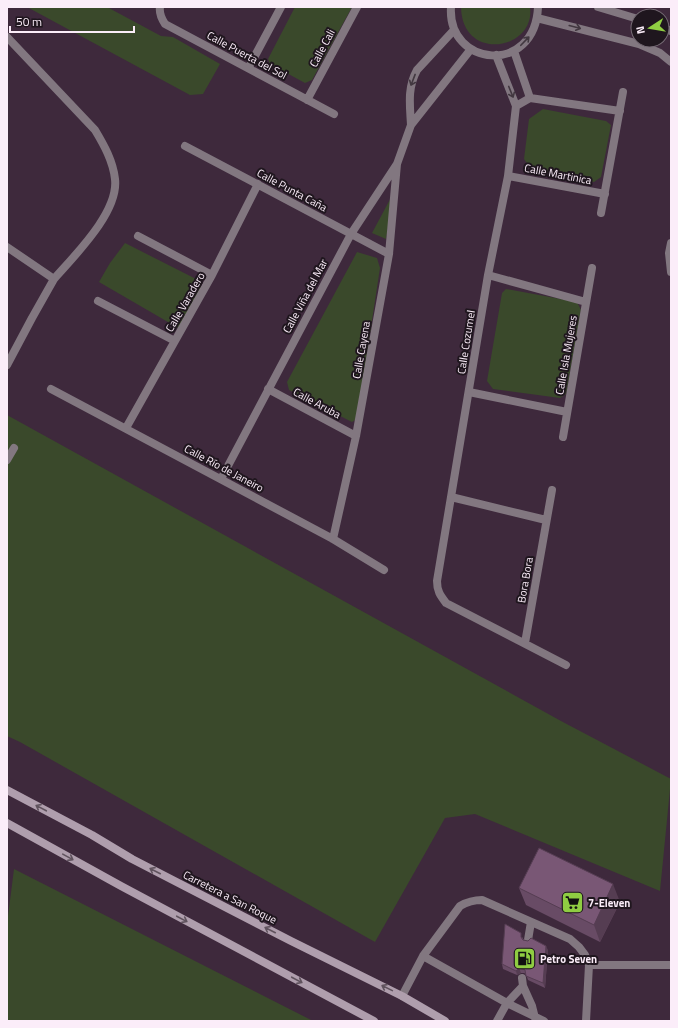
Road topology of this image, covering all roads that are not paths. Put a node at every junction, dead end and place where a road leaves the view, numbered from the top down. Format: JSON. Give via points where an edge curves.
{"nodes":[{"id":1,"x":160,"y":7,"type":"edge"},
{"id":2,"x":281,"y":7,"type":"edge"},
{"id":3,"x":357,"y":7,"type":"edge"},
{"id":4,"x":538,"y":7,"type":"edge"},
{"id":5,"x":598,"y":7,"type":"edge"},
{"id":6,"x":449,"y":8,"type":"edge"},
{"id":7,"x":630,"y":17,"type":"edge"},
{"id":8,"x":537,"y":18,"type":"junction"},
{"id":9,"x":454,"y":30,"type":"junction"},
{"id":10,"x":7,"y":37,"type":"edge"},
{"id":11,"x":470,"y":49,"type":"junction"},
{"id":12,"x":514,"y":50,"type":"junction"},
{"id":13,"x":496,"y":55,"type":"junction"},
{"id":14,"x":671,"y":62,"type":"edge"},
{"id":15,"x":249,"y":68,"type":"junction"},
{"id":16,"x":623,"y":92,"type":"dead end"},
{"id":17,"x":530,"y":98,"type":"junction"},
{"id":18,"x":307,"y":100,"type":"junction"},
{"id":19,"x":516,"y":106,"type":"junction"},
{"id":20,"x":620,"y":111,"type":"junction"},
{"id":21,"x":334,"y":114,"type":"dead end"},
{"id":22,"x":411,"y":125,"type":"junction"},
{"id":23,"x":184,"y":146,"type":"dead end"},
{"id":24,"x":397,"y":164,"type":"junction"},
{"id":25,"x":508,"y":176,"type":"junction"},
{"id":26,"x":258,"y":184,"type":"junction"},
{"id":27,"x":605,"y":194,"type":"junction"},
{"id":28,"x":601,"y":213,"type":"dead end"},
{"id":29,"x":351,"y":234,"type":"junction"},
{"id":30,"x":138,"y":236,"type":"dead end"},
{"id":31,"x":671,"y":243,"type":"edge"},
{"id":32,"x":7,"y":247,"type":"edge"},
{"id":33,"x":390,"y":254,"type":"junction"},
{"id":34,"x":592,"y":268,"type":"dead end"},
{"id":35,"x":671,"y":272,"type":"edge"},
{"id":36,"x":488,"y":275,"type":"junction"},
{"id":37,"x":212,"y":276,"type":"junction"},
{"id":38,"x":54,"y":279,"type":"junction"},
{"id":39,"x":98,"y":300,"type":"dead end"},
{"id":40,"x":586,"y":302,"type":"junction"},
{"id":41,"x":175,"y":341,"type":"junction"},
{"id":42,"x":7,"y":365,"type":"edge"},
{"id":43,"x":52,"y":389,"type":"dead end"},
{"id":44,"x":268,"y":389,"type":"junction"},
{"id":45,"x":469,"y":392,"type":"junction"},
{"id":46,"x":567,"y":412,"type":"junction"},
{"id":47,"x":126,"y":428,"type":"junction"},
{"id":48,"x":356,"y":436,"type":"junction"},
{"id":49,"x":563,"y":437,"type":"dead end"},
{"id":50,"x":14,"y":448,"type":"dead end"},
{"id":51,"x":7,"y":460,"type":"edge"},
{"id":52,"x":221,"y":480,"type":"junction"},
{"id":53,"x":552,"y":490,"type":"dead end"},
{"id":54,"x":451,"y":497,"type":"junction"},
{"id":55,"x":546,"y":520,"type":"junction"},
{"id":56,"x":333,"y":539,"type":"junction"},
{"id":57,"x":384,"y":570,"type":"dead end"},
{"id":58,"x":525,"y":643,"type":"junction"},
{"id":59,"x":566,"y":665,"type":"dead end"},
{"id":60,"x":7,"y":790,"type":"edge"},
{"id":61,"x":8,"y":824,"type":"edge"},
{"id":62,"x":531,"y":922,"type":"junction"},
{"id":63,"x":528,"y":940,"type":"edge"},
{"id":64,"x":423,"y":956,"type":"junction"},
{"id":65,"x":589,"y":965,"type":"junction"},
{"id":66,"x":671,"y":965,"type":"edge"},
{"id":67,"x":402,"y":996,"type":"junction"},
{"id":68,"x":507,"y":1003,"type":"junction"},
{"id":69,"x":536,"y":1019,"type":"edge"},
{"id":70,"x":374,"y":1021,"type":"edge"},
{"id":71,"x":445,"y":1021,"type":"edge"},
{"id":72,"x":497,"y":1021,"type":"edge"},
{"id":73,"x":544,"y":1021,"type":"edge"},
{"id":74,"x":586,"y":1021,"type":"edge"}],
"edges":[{"from":1,"to":15,"type":"street","name":"Calle Puerta del Sol","via":[[165,24]]},
{"from":2,"to":15,"type":"street"},
{"from":3,"to":18,"type":"street","name":"Calle Cali"},
{"from":4,"to":8,"type":"street"},
{"from":5,"to":7,"type":"street"},
{"from":6,"to":9,"type":"street"},
{"from":12,"to":8,"type":"street","one_way":true,"via":[[530,37]]},
{"from":8,"to":14,"type":"street","one_way":true,"via":[[639,44],[660,53]]},
{"from":9,"to":11,"type":"street"},
{"from":9,"to":22,"type":"street","name":"Calle Viña del Mar","one_way":true,"via":[[417,70],[413,78],[410,87]]},
{"from":10,"to":38,"type":"street","via":[[96,130],[112,163],[115,180],[112,200],[106,214]]},
{"from":11,"to":13,"type":"street","via":[[478,53]]},
{"from":11,"to":22,"type":"street","name":"Calle Viña del Mar"},
{"from":12,"to":13,"type":"street"},
{"from":12,"to":17,"type":"street"},
{"from":13,"to":19,"type":"street","name":"Calle Cozumel","one_way":true},
{"from":15,"to":18,"type":"street","name":"Calle Puerta del Sol"},
{"from":16,"to":20,"type":"street","name":"Calle Martinica"},
{"from":17,"to":19,"type":"street"},
{"from":17,"to":20,"type":"street"},
{"from":18,"to":21,"type":"street","name":"Calle Puerta del Sol"},
{"from":19,"to":25,"type":"street","name":"Calle Cozumel"},
{"from":20,"to":27,"type":"street","name":"Calle Martinica"},
{"from":22,"to":24,"type":"street","name":"Calle Viña del Mar"},
{"from":23,"to":26,"type":"street","name":"Calle Punta Caña"},
{"from":24,"to":29,"type":"street","name":"Calle Viña del Mar"},
{"from":24,"to":33,"type":"street","name":"Calle Cayena"},
{"from":25,"to":27,"type":"street","name":"Calle Martinica"},
{"from":25,"to":36,"type":"street","name":"Calle Cozumel"},
{"from":26,"to":29,"type":"street","name":"Calle Punta Caña"},
{"from":26,"to":37,"type":"street","name":"Calle Varadero"},
{"from":27,"to":28,"type":"street","name":"Calle Martinica"},
{"from":29,"to":33,"type":"street","name":"Calle Punta Caña"},
{"from":29,"to":44,"type":"street","name":"Calle Viña del Mar"},
{"from":30,"to":37,"type":"street"},
{"from":31,"to":35,"type":"street"},
{"from":32,"to":38,"type":"street"},
{"from":33,"to":48,"type":"street","name":"Calle Cayena"},
{"from":34,"to":40,"type":"street","name":"Calle Isla Mujeres"},
{"from":36,"to":40,"type":"street","name":"Calle Isla Mujeres"},
{"from":36,"to":45,"type":"street","name":"Calle Cozumel"},
{"from":37,"to":41,"type":"street","name":"Calle Varadero"},
{"from":38,"to":42,"type":"street"},
{"from":39,"to":41,"type":"street"},
{"from":40,"to":46,"type":"street","name":"Calle Isla Mujeres"},
{"from":41,"to":47,"type":"street","name":"Calle Varadero"},
{"from":43,"to":47,"type":"street","name":"Calle Río de Janeiro"},
{"from":44,"to":48,"type":"street","name":"Calle Aruba"},
{"from":44,"to":52,"type":"street","name":"Calle Viña del Mar"},
{"from":45,"to":46,"type":"street","name":"Calle Isla Mujeres"},
{"from":45,"to":54,"type":"street","name":"Calle Cozumel"},
{"from":46,"to":49,"type":"street","name":"Calle Isla Mujeres"},
{"from":47,"to":52,"type":"street","name":"Calle Río de Janeiro"},
{"from":48,"to":56,"type":"street","name":"Calle Cayena"},
{"from":50,"to":51,"type":"street"},
{"from":52,"to":56,"type":"street","name":"Calle Río de Janeiro"},
{"from":53,"to":55,"type":"street","name":"Bora Bora"},
{"from":54,"to":55,"type":"street"},
{"from":54,"to":58,"type":"street","name":"Calle Cozumel","via":[[437,581],[439,595],[446,603]]},
{"from":55,"to":58,"type":"street","name":"Bora Bora"},
{"from":56,"to":57,"type":"street","name":"Calle Río de Janeiro"},
{"from":58,"to":59,"type":"street"},
{"from":67,"to":60,"type":"main road","name":"Carretera a San Roque","one_way":true,"via":[[132,859]]},
{"from":61,"to":70,"type":"main road","one_way":true},
{"from":62,"to":63,"type":"street"},
{"from":62,"to":64,"type":"street","via":[[482,900],[468,902],[460,906]]},
{"from":62,"to":65,"type":"street","via":[[570,939],[582,951]]},
{"from":64,"to":67,"type":"street"},
{"from":64,"to":68,"type":"street"},
{"from":65,"to":66,"type":"street"},
{"from":65,"to":74,"type":"street"},
{"from":67,"to":71,"type":"main road","name":"Carretera a San Roque"},
{"from":68,"to":69,"type":"street"},
{"from":68,"to":69,"type":"street","via":[[523,982]]},
{"from":68,"to":72,"type":"street"},
{"from":69,"to":73,"type":"street"}]}
